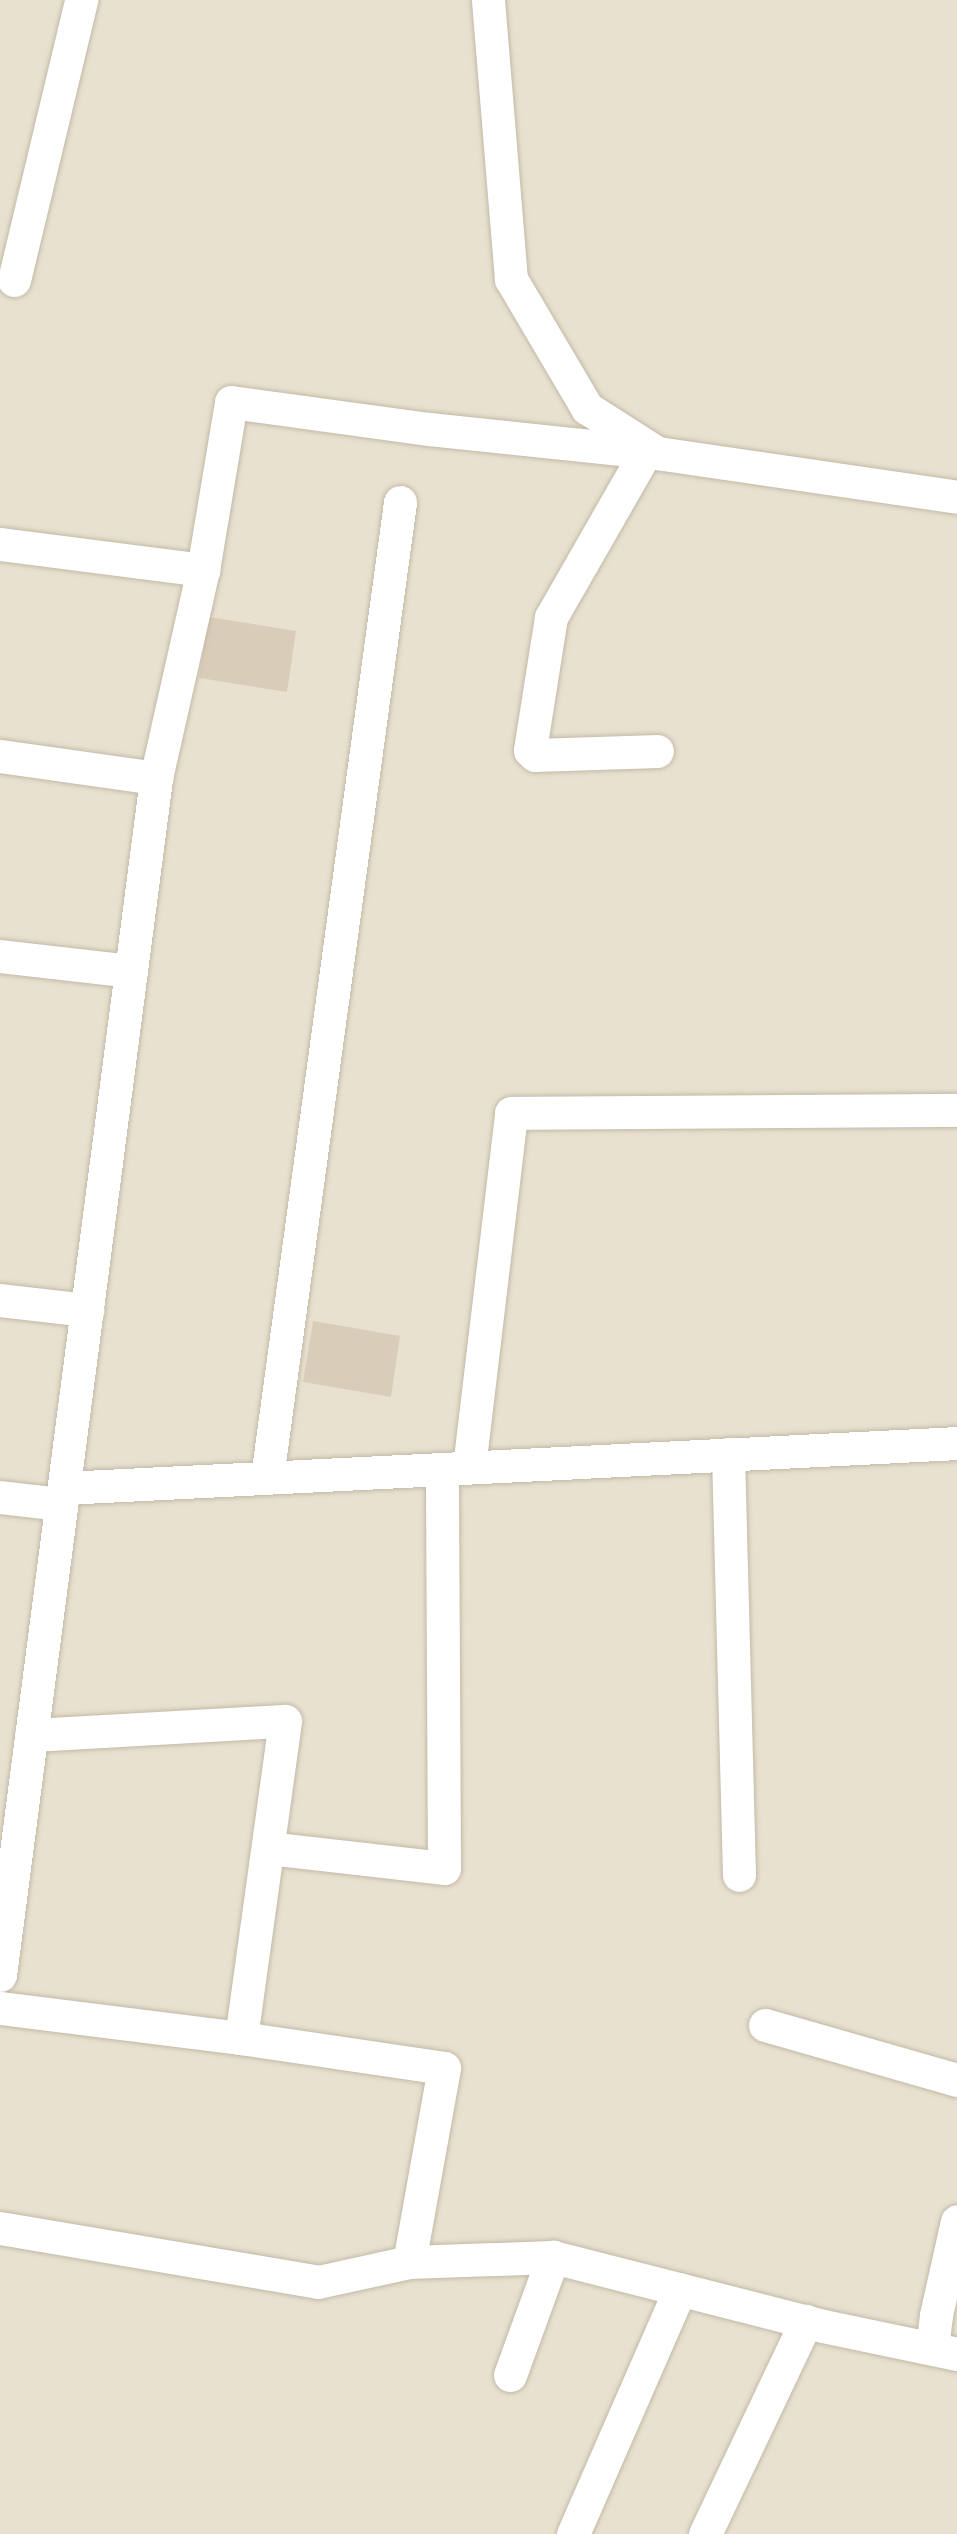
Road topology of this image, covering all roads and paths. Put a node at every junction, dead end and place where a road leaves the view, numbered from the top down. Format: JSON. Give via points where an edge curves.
{"nodes":[{"id":1,"x":81,"y":0,"type":"edge"},
{"id":2,"x":488,"y":0,"type":"edge"},
{"id":3,"x":14,"y":280,"type":"dead end"},
{"id":4,"x":651,"y":453,"type":"junction"},
{"id":5,"x":957,"y":497,"type":"edge"},
{"id":6,"x":400,"y":502,"type":"dead end"},
{"id":7,"x":0,"y":544,"type":"edge"},
{"id":8,"x":203,"y":570,"type":"junction"},
{"id":9,"x":657,"y":751,"type":"dead end"},
{"id":10,"x":0,"y":756,"type":"edge"},
{"id":11,"x":156,"y":778,"type":"junction"},
{"id":12,"x":0,"y":956,"type":"edge"},
{"id":13,"x":131,"y":971,"type":"junction"},
{"id":14,"x":957,"y":1110,"type":"edge"},
{"id":15,"x":0,"y":1300,"type":"edge"},
{"id":16,"x":87,"y":1310,"type":"junction"},
{"id":17,"x":957,"y":1443,"type":"edge"},
{"id":18,"x":728,"y":1454,"type":"junction"},
{"id":19,"x":455,"y":1468,"type":"junction"},
{"id":20,"x":267,"y":1478,"type":"junction"},
{"id":21,"x":62,"y":1496,"type":"junction"},
{"id":22,"x":0,"y":1497,"type":"edge"},
{"id":23,"x":31,"y":1735,"type":"junction"},
{"id":24,"x":268,"y":1848,"type":"junction"},
{"id":25,"x":739,"y":1875,"type":"dead end"},
{"id":26,"x":0,"y":1975,"type":"edge"},
{"id":27,"x":0,"y":2008,"type":"edge"},
{"id":28,"x":765,"y":2025,"type":"dead end"},
{"id":29,"x":241,"y":2038,"type":"junction"},
{"id":30,"x":957,"y":2080,"type":"edge"},
{"id":31,"x":957,"y":2221,"type":"edge"},
{"id":32,"x":0,"y":2228,"type":"edge"},
{"id":33,"x":553,"y":2257,"type":"junction"},
{"id":34,"x":409,"y":2262,"type":"junction"},
{"id":35,"x":680,"y":2289,"type":"junction"},
{"id":36,"x":806,"y":2321,"type":"junction"},
{"id":37,"x":944,"y":2351,"type":"edge"},
{"id":38,"x":510,"y":2375,"type":"dead end"},
{"id":39,"x":573,"y":2534,"type":"edge"},
{"id":40,"x":705,"y":2534,"type":"edge"}],
"edges":[{"from":1,"to":3,"type":"street"},
{"from":2,"to":4,"type":"street","via":[[511,279],[587,408]]},
{"from":4,"to":5,"type":"street"},
{"from":4,"to":8,"type":"street","via":[[231,402]]},
{"from":4,"to":9,"type":"street","via":[[551,617],[530,750],[535,755]]},
{"from":6,"to":20,"type":"street"},
{"from":7,"to":8,"type":"street"},
{"from":8,"to":11,"type":"street"},
{"from":10,"to":11,"type":"street"},
{"from":11,"to":13,"type":"street"},
{"from":12,"to":13,"type":"street"},
{"from":13,"to":16,"type":"street"},
{"from":14,"to":19,"type":"street","via":[[511,1113]]},
{"from":15,"to":16,"type":"street"},
{"from":16,"to":21,"type":"street"},
{"from":17,"to":18,"type":"street"},
{"from":18,"to":19,"type":"street"},
{"from":18,"to":25,"type":"street"},
{"from":19,"to":20,"type":"street"},
{"from":19,"to":24,"type":"street","via":[[444,1868]]},
{"from":20,"to":21,"type":"street"},
{"from":21,"to":22,"type":"street"},
{"from":21,"to":23,"type":"street"},
{"from":23,"to":24,"type":"street","via":[[285,1721]]},
{"from":23,"to":26,"type":"street"},
{"from":24,"to":29,"type":"street"},
{"from":27,"to":29,"type":"street"},
{"from":28,"to":30,"type":"street"},
{"from":29,"to":34,"type":"street","via":[[444,2068]]},
{"from":31,"to":37,"type":"street","via":[[936,2315]]},
{"from":32,"to":34,"type":"street","via":[[318,2282]]},
{"from":33,"to":34,"type":"street"},
{"from":33,"to":35,"type":"street"},
{"from":33,"to":38,"type":"street"},
{"from":35,"to":36,"type":"street"},
{"from":35,"to":39,"type":"street"},
{"from":36,"to":37,"type":"street"},
{"from":36,"to":40,"type":"street"}]}
